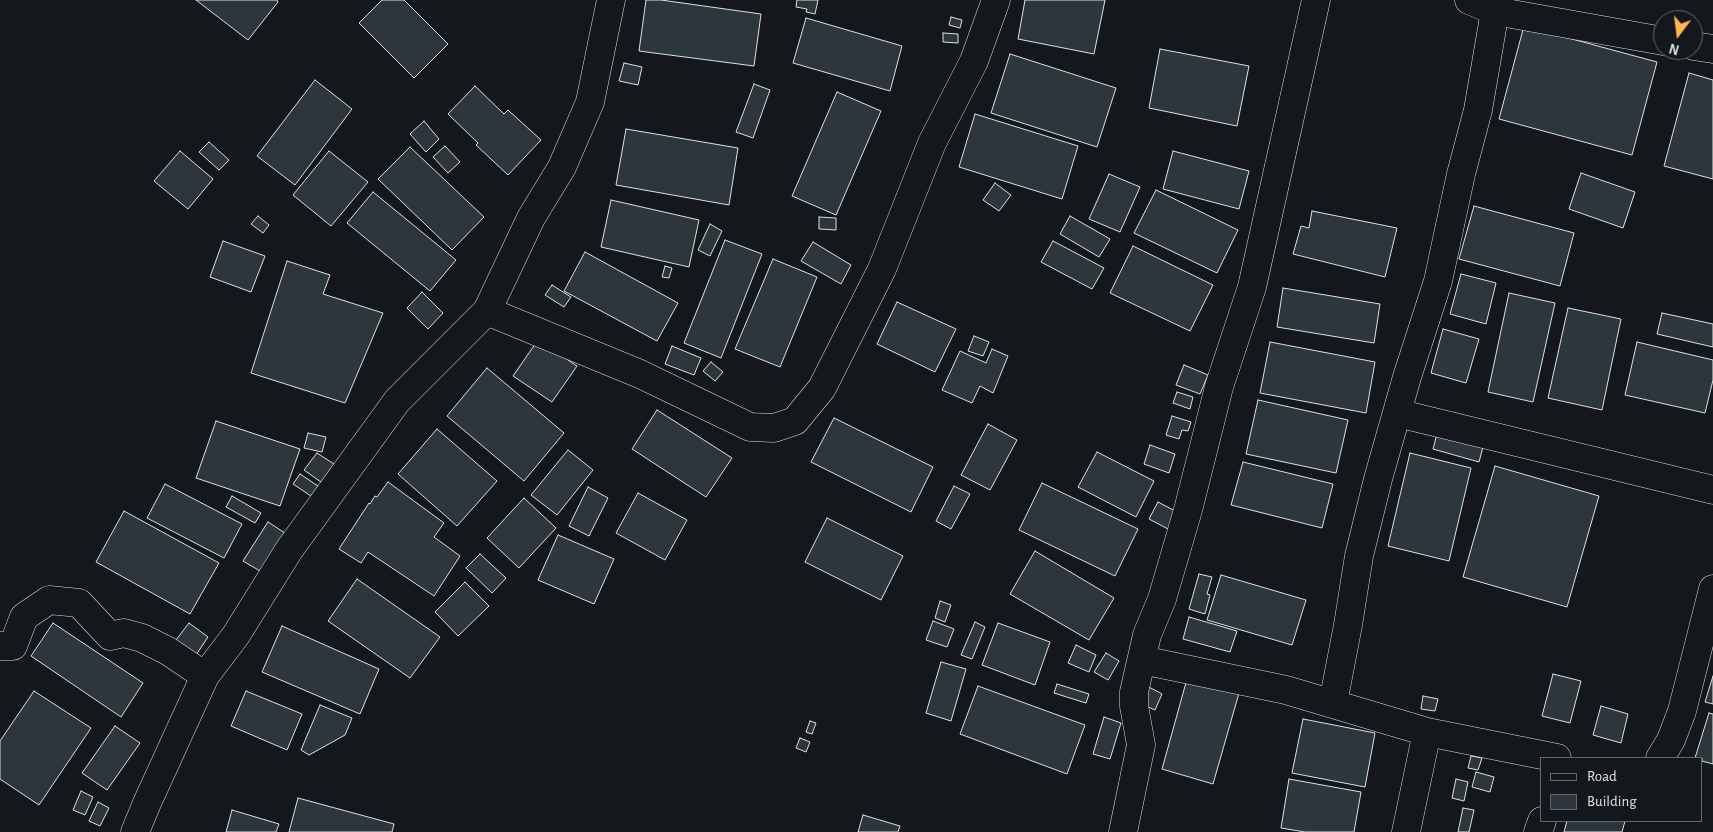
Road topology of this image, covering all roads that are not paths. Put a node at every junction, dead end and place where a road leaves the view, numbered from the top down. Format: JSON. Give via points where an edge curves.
{"nodes":[{"id":1,"x":611,"y":0,"type":"edge"},
{"id":2,"x":996,"y":0,"type":"edge"},
{"id":3,"x":1316,"y":0,"type":"edge"},
{"id":4,"x":1469,"y":0,"type":"edge"},
{"id":5,"x":1497,"y":6,"type":"edge"},
{"id":6,"x":1653,"y":39,"type":"edge"},
{"id":7,"x":487,"y":311,"type":"junction"},
{"id":8,"x":1396,"y":413,"type":"junction"},
{"id":9,"x":1713,"y":490,"type":"edge"},
{"id":10,"x":1713,"y":589,"type":"edge"},
{"id":11,"x":0,"y":646,"type":"edge"},
{"id":12,"x":1142,"y":660,"type":"junction"},
{"id":13,"x":205,"y":676,"type":"junction"},
{"id":14,"x":1333,"y":703,"type":"junction"},
{"id":15,"x":1427,"y":732,"type":"junction"},
{"id":16,"x":1552,"y":757,"type":"edge"},
{"id":17,"x":1661,"y":757,"type":"edge"},
{"id":18,"x":136,"y":832,"type":"edge"},
{"id":19,"x":1123,"y":832,"type":"edge"},
{"id":20,"x":1406,"y":832,"type":"edge"}],
"edges":[{"from":1,"to":7,"type":"street","via":[[590,102],[562,168],[531,218]]},
{"from":2,"to":7,"type":"street","via":[[974,61],[932,143],[882,269],[822,388],[795,421],[774,428],[750,427],[640,374]]},
{"from":3,"to":12,"type":"street","via":[[1252,287],[1219,387],[1188,510],[1162,599],[1147,635]]},
{"from":4,"to":5,"type":"street"},
{"from":5,"to":6,"type":"street"},
{"from":5,"to":8,"type":"street","via":[[1478,110],[1438,281]]},
{"from":7,"to":13,"type":"street","via":[[397,401],[289,550]]},
{"from":8,"to":9,"type":"street"},
{"from":8,"to":14,"type":"street","via":[[1359,556]]},
{"from":10,"to":17,"type":"street","via":[[1682,711]]},
{"from":11,"to":13,"type":"street","via":[[13,646],[24,617],[49,600],[79,603],[110,636],[124,633],[142,638]]},
{"from":12,"to":14,"type":"street"},
{"from":12,"to":19,"type":"street","via":[[1134,692],[1141,745]]},
{"from":13,"to":18,"type":"street"},
{"from":14,"to":15,"type":"street"},
{"from":15,"to":16,"type":"street"},
{"from":15,"to":20,"type":"street"}]}
